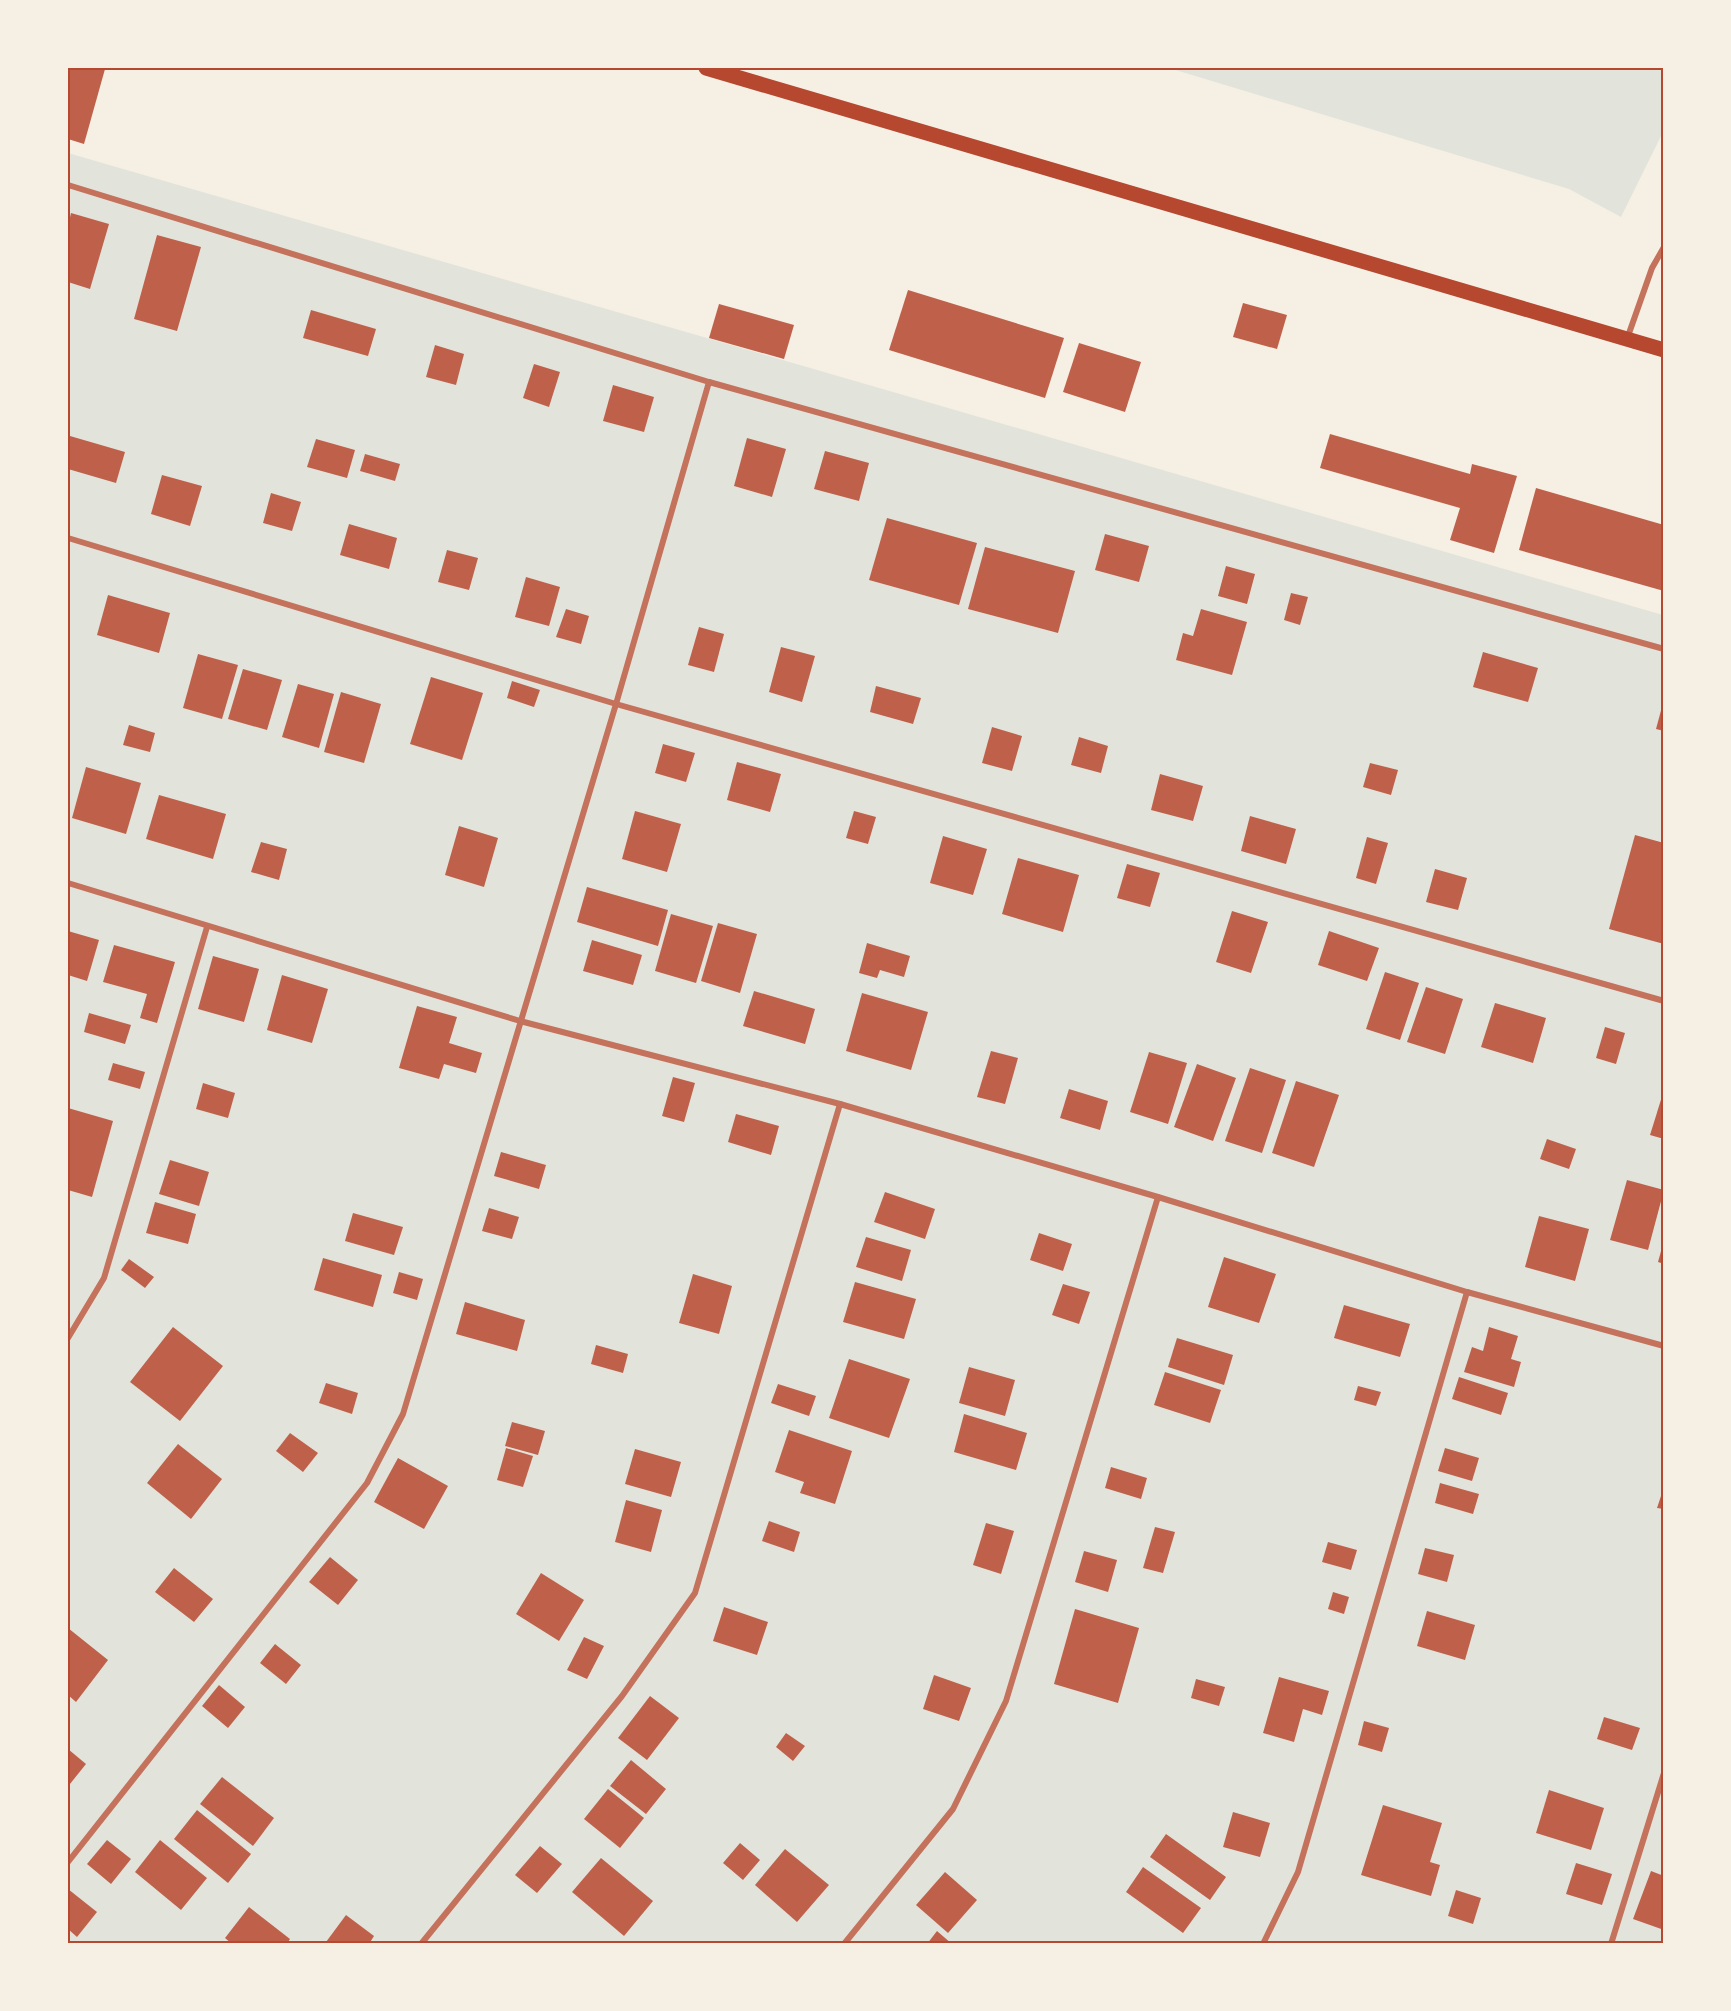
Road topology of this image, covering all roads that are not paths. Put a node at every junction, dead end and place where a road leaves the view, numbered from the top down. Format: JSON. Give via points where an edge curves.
{"nodes":[{"id":1,"x":706,"y":68,"type":"edge"},
{"id":2,"x":68,"y":185,"type":"edge"},
{"id":3,"x":1664,"y":247,"type":"edge"},
{"id":4,"x":1627,"y":339,"type":"junction"},
{"id":5,"x":1664,"y":350,"type":"edge"},
{"id":6,"x":709,"y":382,"type":"junction"},
{"id":7,"x":68,"y":538,"type":"edge"},
{"id":8,"x":1664,"y":649,"type":"edge"},
{"id":9,"x":616,"y":704,"type":"junction"},
{"id":10,"x":68,"y":883,"type":"edge"},
{"id":11,"x":207,"y":927,"type":"junction"},
{"id":12,"x":1664,"y":1001,"type":"edge"},
{"id":13,"x":520,"y":1021,"type":"junction"},
{"id":14,"x":840,"y":1104,"type":"junction"},
{"id":15,"x":1158,"y":1197,"type":"junction"},
{"id":16,"x":1467,"y":1292,"type":"junction"},
{"id":17,"x":68,"y":1338,"type":"edge"},
{"id":18,"x":1664,"y":1346,"type":"edge"},
{"id":19,"x":1664,"y":1773,"type":"edge"},
{"id":20,"x":68,"y":1862,"type":"edge"},
{"id":21,"x":421,"y":1944,"type":"edge"},
{"id":22,"x":844,"y":1944,"type":"edge"},
{"id":23,"x":1263,"y":1944,"type":"edge"},
{"id":24,"x":1611,"y":1944,"type":"edge"}],
"edges":[{"from":1,"to":4,"type":"main road"},
{"from":2,"to":6,"type":"street"},
{"from":3,"to":4,"type":"street","via":[[1652,268]]},
{"from":4,"to":5,"type":"main road"},
{"from":6,"to":8,"type":"street"},
{"from":6,"to":9,"type":"street"},
{"from":7,"to":9,"type":"street"},
{"from":9,"to":12,"type":"street"},
{"from":9,"to":13,"type":"street"},
{"from":10,"to":11,"type":"street"},
{"from":11,"to":13,"type":"street"},
{"from":11,"to":17,"type":"street","via":[[104,1278]]},
{"from":13,"to":14,"type":"street"},
{"from":13,"to":20,"type":"street","via":[[403,1414],[367,1484]]},
{"from":14,"to":15,"type":"street"},
{"from":14,"to":21,"type":"street","via":[[695,1593],[622,1696]]},
{"from":15,"to":16,"type":"street"},
{"from":15,"to":22,"type":"street","via":[[1006,1701],[953,1809]]},
{"from":16,"to":18,"type":"street"},
{"from":16,"to":23,"type":"street","via":[[1298,1872]]},
{"from":19,"to":24,"type":"street"}]}
